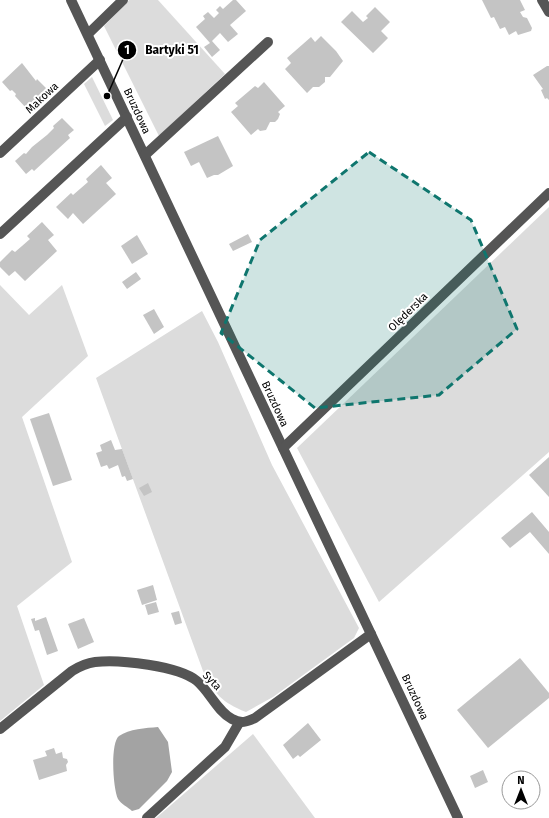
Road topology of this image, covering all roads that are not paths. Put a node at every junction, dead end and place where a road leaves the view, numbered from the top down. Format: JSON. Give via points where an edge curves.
{"nodes":[{"id":1,"x":71,"y":0,"type":"edge"},
{"id":2,"x":123,"y":0,"type":"edge"},
{"id":3,"x":542,"y":0,"type":"edge"},
{"id":4,"x":549,"y":12,"type":"edge"},
{"id":5,"x":88,"y":34,"type":"junction"},
{"id":6,"x":268,"y":42,"type":"dead end"},
{"id":7,"x":100,"y":60,"type":"junction"},
{"id":8,"x":127,"y":117,"type":"junction"},
{"id":9,"x":0,"y":153,"type":"edge"},
{"id":10,"x":145,"y":155,"type":"junction"},
{"id":11,"x":549,"y":193,"type":"edge"},
{"id":12,"x":0,"y":234,"type":"edge"},
{"id":13,"x":283,"y":448,"type":"junction"},
{"id":14,"x":372,"y":634,"type":"junction"},
{"id":15,"x":239,"y":723,"type":"junction"},
{"id":16,"x":0,"y":729,"type":"edge"},
{"id":17,"x":147,"y":818,"type":"edge"},
{"id":18,"x":458,"y":818,"type":"edge"}],
"edges":[{"from":1,"to":5,"type":"street","name":"Bruzdowa"},
{"from":2,"to":5,"type":"street"},
{"from":3,"to":4,"type":"street"},
{"from":5,"to":7,"type":"street","name":"Bruzdowa"},
{"from":6,"to":10,"type":"street"},
{"from":7,"to":8,"type":"street","name":"Bruzdowa"},
{"from":7,"to":9,"type":"street","name":"Makowa"},
{"from":8,"to":10,"type":"street","name":"Bruzdowa"},
{"from":8,"to":12,"type":"street"},
{"from":10,"to":13,"type":"street","name":"Bruzdowa"},
{"from":11,"to":13,"type":"street","name":"Olęderska"},
{"from":13,"to":14,"type":"street","name":"Bruzdowa"},
{"from":14,"to":15,"type":"street","via":[[255,718]]},
{"from":14,"to":18,"type":"street","name":"Bruzdowa"},
{"from":15,"to":16,"type":"street","name":"Syta","via":[[223,712],[202,686],[187,674],[115,661],[85,664],[72,670]]},
{"from":15,"to":17,"type":"street","via":[[225,747]]}]}
